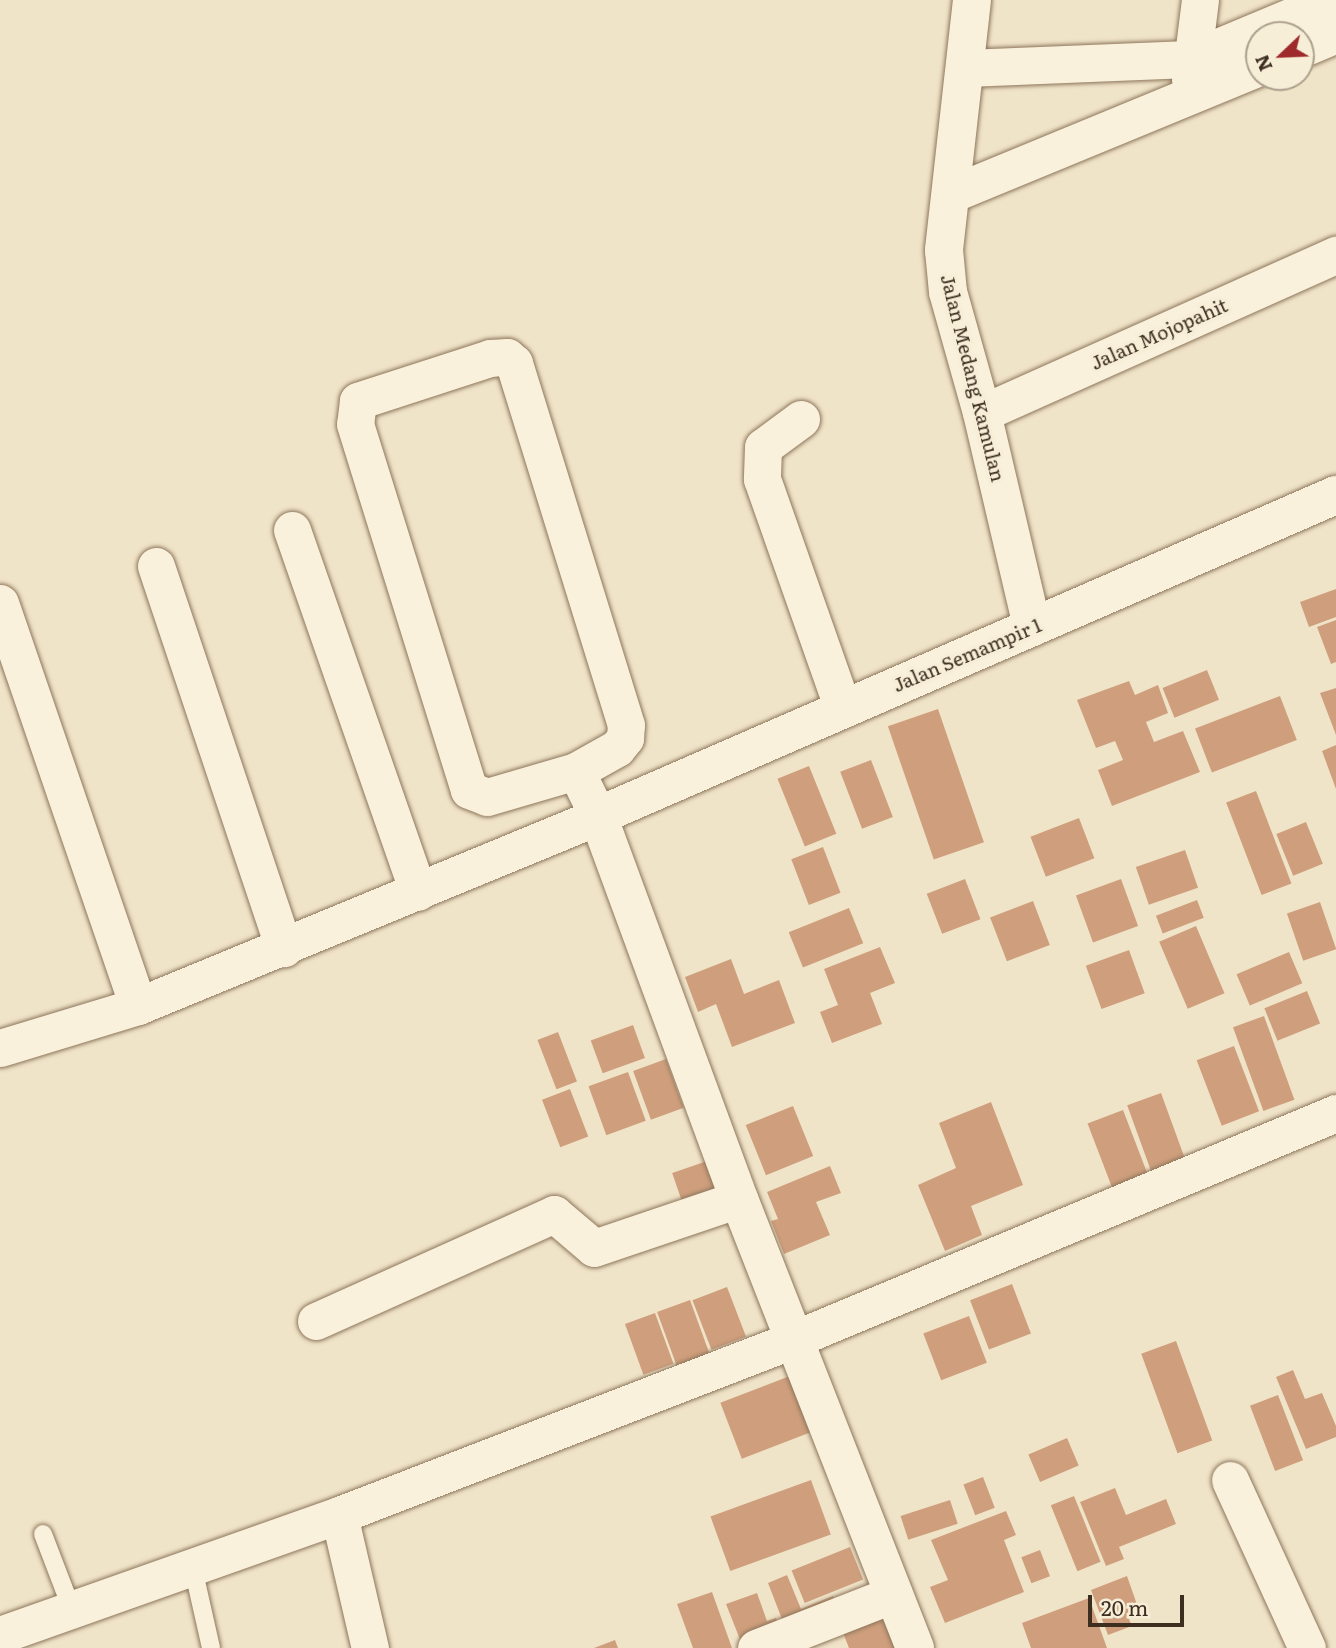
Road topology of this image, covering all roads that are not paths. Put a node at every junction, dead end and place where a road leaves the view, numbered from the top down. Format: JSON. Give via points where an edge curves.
{"nodes":[{"id":1,"x":972,"y":0,"type":"edge"},
{"id":2,"x":1199,"y":0,"type":"edge"},
{"id":3,"x":1330,"y":0,"type":"edge"},
{"id":4,"x":1336,"y":34,"type":"edge"},
{"id":5,"x":1315,"y":43,"type":"edge"},
{"id":6,"x":1189,"y":59,"type":"junction"},
{"id":7,"x":966,"y":68,"type":"junction"},
{"id":8,"x":1245,"y":73,"type":"edge"},
{"id":9,"x":1190,"y":97,"type":"junction"},
{"id":10,"x":951,"y":194,"type":"junction"},
{"id":11,"x":1336,"y":255,"type":"edge"},
{"id":12,"x":982,"y":413,"type":"junction"},
{"id":13,"x":800,"y":419,"type":"dead end"},
{"id":14,"x":1336,"y":495,"type":"edge"},
{"id":15,"x":292,"y":530,"type":"dead end"},
{"id":16,"x":156,"y":566,"type":"dead end"},
{"id":17,"x":0,"y":603,"type":"edge"},
{"id":18,"x":1032,"y":627,"type":"junction"},
{"id":19,"x":843,"y":709,"type":"junction"},
{"id":20,"x":576,"y":771,"type":"junction"},
{"id":21,"x":598,"y":816,"type":"junction"},
{"id":22,"x":418,"y":892,"type":"junction"},
{"id":23,"x":284,"y":948,"type":"junction"},
{"id":24,"x":138,"y":1006,"type":"junction"},
{"id":25,"x":0,"y":1048,"type":"edge"},
{"id":26,"x":1336,"y":1113,"type":"edge"},
{"id":27,"x":739,"y":1199,"type":"junction"},
{"id":28,"x":316,"y":1321,"type":"dead end"},
{"id":29,"x":797,"y":1338,"type":"junction"},
{"id":30,"x":1230,"y":1480,"type":"dead end"},
{"id":31,"x":339,"y":1515,"type":"junction"},
{"id":32,"x":43,"y":1534,"type":"dead end"},
{"id":33,"x":194,"y":1568,"type":"junction"},
{"id":34,"x":894,"y":1594,"type":"junction"},
{"id":35,"x":72,"y":1610,"type":"junction"},
{"id":36,"x":0,"y":1634,"type":"edge"},
{"id":37,"x":211,"y":1648,"type":"edge"},
{"id":38,"x":370,"y":1648,"type":"edge"},
{"id":39,"x":756,"y":1648,"type":"edge"},
{"id":40,"x":915,"y":1648,"type":"edge"},
{"id":41,"x":1307,"y":1648,"type":"edge"}],
"edges":[{"from":1,"to":7,"type":"street","name":"Jalan Medang Kamulan"},
{"from":2,"to":6,"type":"street"},
{"from":3,"to":6,"type":"street"},
{"from":4,"to":5,"type":"street"},
{"from":6,"to":7,"type":"street"},
{"from":6,"to":9,"type":"street"},
{"from":7,"to":10,"type":"street","name":"Jalan Medang Kamulan"},
{"from":8,"to":9,"type":"street"},
{"from":9,"to":10,"type":"street"},
{"from":10,"to":12,"type":"street","name":"Jalan Medang Kamulan","via":[[944,250],[948,292]]},
{"from":11,"to":12,"type":"street","name":"Jalan Mojopahit"},
{"from":12,"to":18,"type":"street","name":"Jalan Medang Kamulan"},
{"from":13,"to":19,"type":"street","via":[[763,447],[762,480]]},
{"from":14,"to":18,"type":"street","name":"Jalan Semampir 1"},
{"from":15,"to":22,"type":"street"},
{"from":16,"to":23,"type":"street"},
{"from":17,"to":24,"type":"street"},
{"from":18,"to":19,"type":"street","name":"Jalan Semampir 1"},
{"from":19,"to":21,"type":"street","name":"Jalan Semampir 1"},
{"from":20,"to":20,"type":"street","via":[[487,797],[469,790],[355,424],[358,401],[489,358],[507,357],[514,363],[626,725],[625,738],[617,748]]},
{"from":20,"to":21,"type":"street"},
{"from":21,"to":22,"type":"street"},
{"from":21,"to":27,"type":"street"},
{"from":22,"to":23,"type":"street"},
{"from":23,"to":24,"type":"street"},
{"from":24,"to":25,"type":"street"},
{"from":26,"to":29,"type":"street"},
{"from":27,"to":28,"type":"street","via":[[594,1248],[554,1214]]},
{"from":27,"to":29,"type":"street"},
{"from":29,"to":31,"type":"street"},
{"from":29,"to":34,"type":"street"},
{"from":30,"to":41,"type":"street"},
{"from":31,"to":33,"type":"street"},
{"from":31,"to":38,"type":"street"},
{"from":32,"to":35,"type":"lane"},
{"from":33,"to":35,"type":"street"},
{"from":33,"to":37,"type":"lane"},
{"from":34,"to":39,"type":"street"},
{"from":34,"to":40,"type":"street"},
{"from":35,"to":36,"type":"street"}]}
